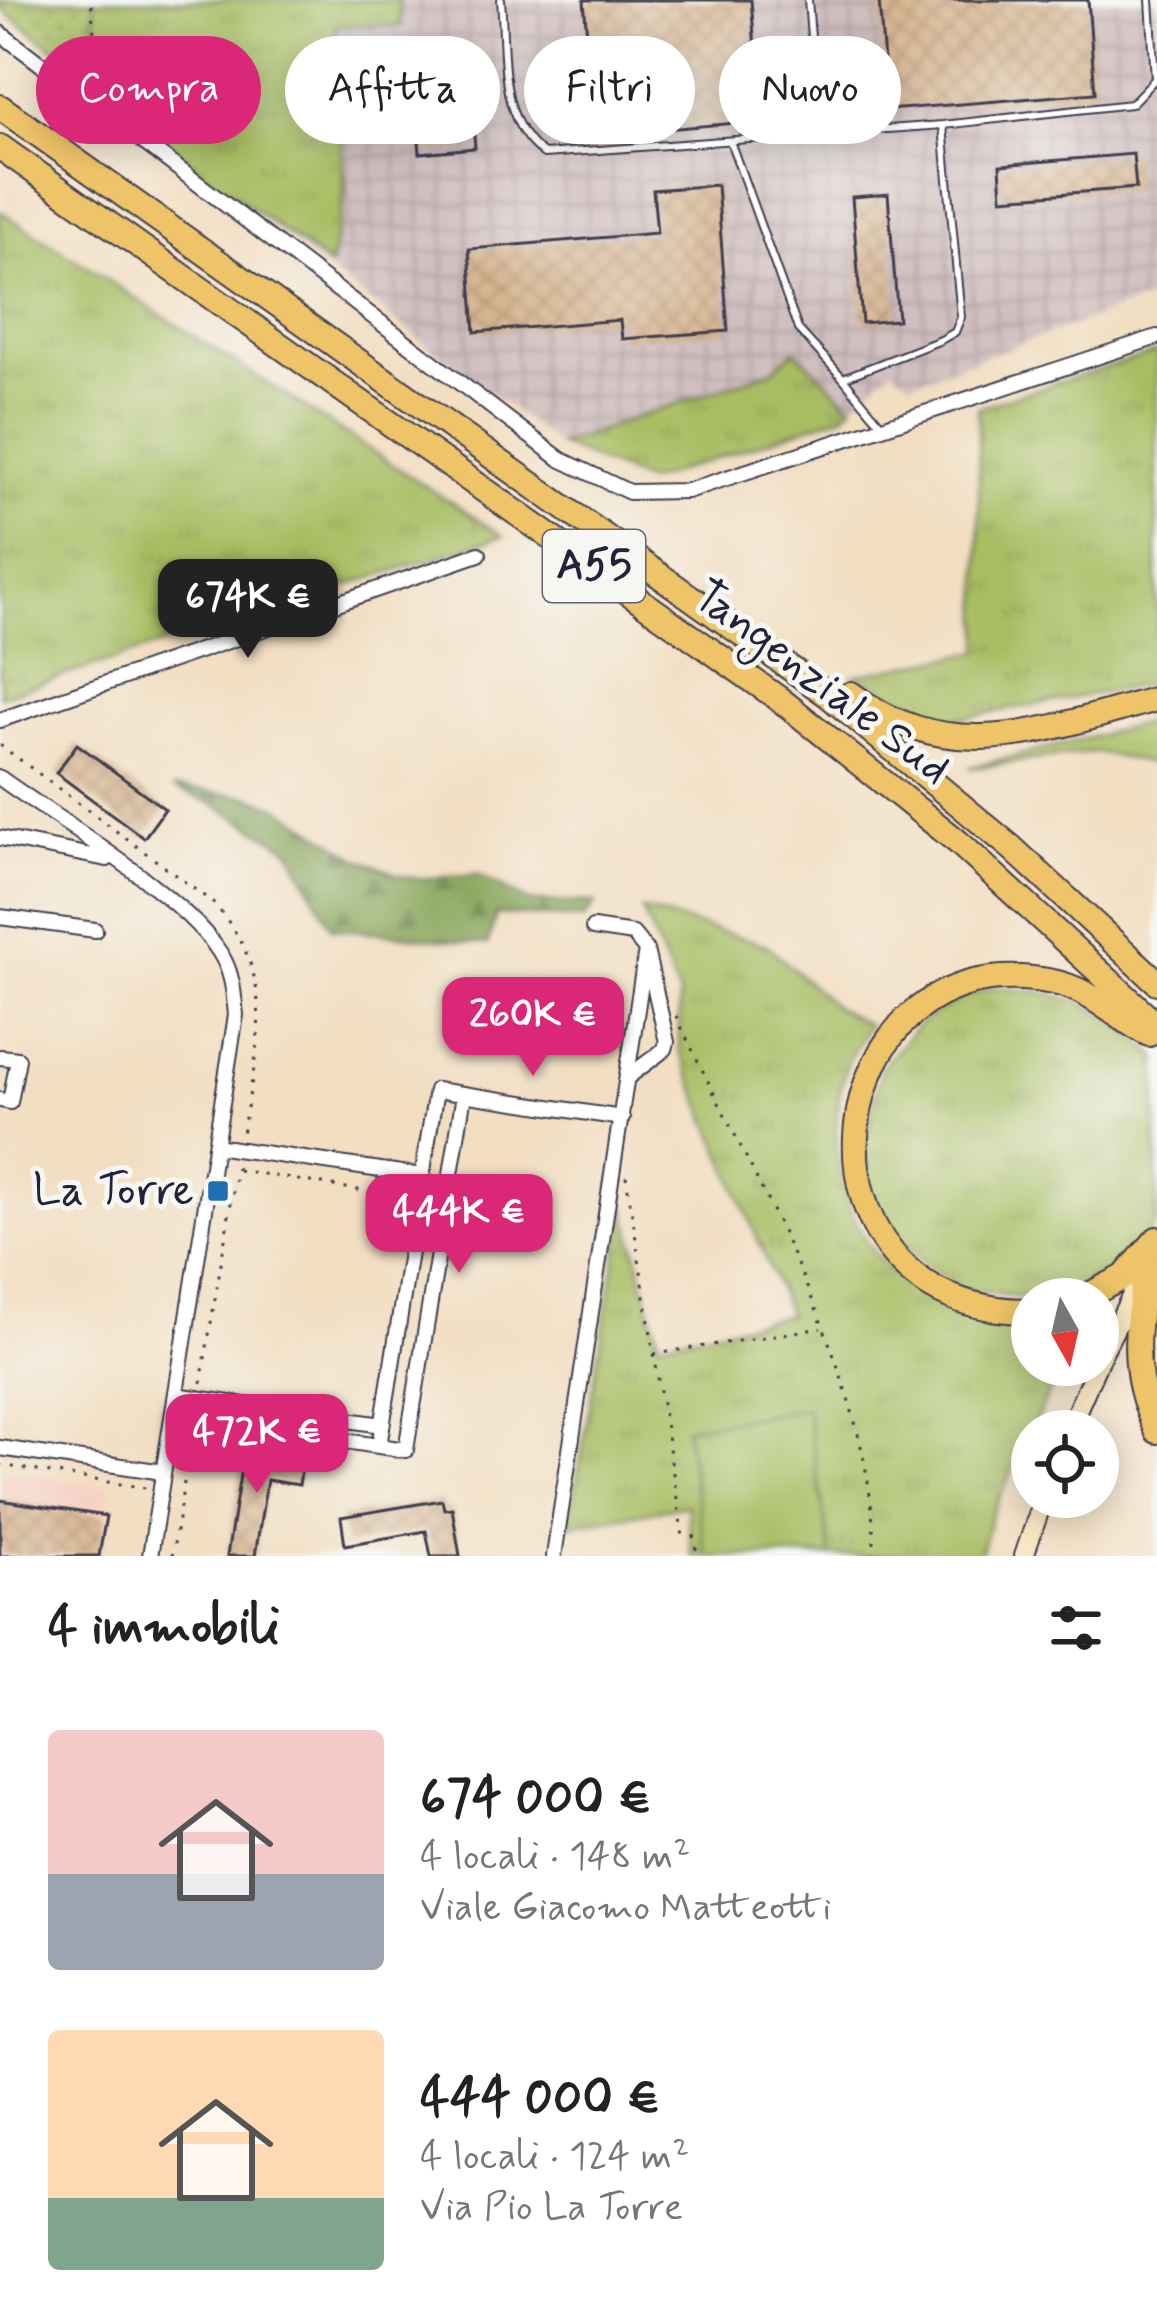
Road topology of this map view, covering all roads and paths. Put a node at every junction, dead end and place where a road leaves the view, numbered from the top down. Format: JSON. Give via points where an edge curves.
{"nodes":[{"id":1,"x":91,"y":0,"type":"edge"},
{"id":2,"x":501,"y":0,"type":"edge"},
{"id":3,"x":808,"y":0,"type":"edge"},
{"id":4,"x":1150,"y":0,"type":"edge"},
{"id":5,"x":0,"y":33,"type":"edge"},
{"id":6,"x":94,"y":36,"type":"edge"},
{"id":7,"x":811,"y":36,"type":"edge"},
{"id":8,"x":36,"y":61,"type":"edge"},
{"id":9,"x":0,"y":107,"type":"edge"},
{"id":10,"x":943,"y":124,"type":"junction"},
{"id":11,"x":901,"y":127,"type":"edge"},
{"id":12,"x":719,"y":141,"type":"edge"},
{"id":13,"x":145,"y":144,"type":"edge"},
{"id":14,"x":731,"y":144,"type":"edge"},
{"id":15,"x":0,"y":147,"type":"edge"},
{"id":16,"x":1157,"y":337,"type":"edge"},
{"id":17,"x":843,"y":378,"type":"junction"},
{"id":18,"x":883,"y":427,"type":"junction"},
{"id":19,"x":479,"y":554,"type":"dead end"},
{"id":20,"x":691,"y":594,"type":"junction"},
{"id":21,"x":1157,"y":699,"type":"edge"},
{"id":22,"x":0,"y":720,"type":"edge"},
{"id":23,"x":0,"y":745,"type":"edge"},
{"id":24,"x":0,"y":778,"type":"edge"},
{"id":25,"x":0,"y":838,"type":"edge"},
{"id":26,"x":113,"y":860,"type":"junction"},
{"id":27,"x":0,"y":917,"type":"edge"},
{"id":28,"x":593,"y":928,"type":"dead end"},
{"id":29,"x":94,"y":930,"type":"dead end"},
{"id":30,"x":646,"y":950,"type":"junction"},
{"id":31,"x":1157,"y":982,"type":"edge"},
{"id":32,"x":637,"y":1013,"type":"junction"},
{"id":33,"x":668,"y":1013,"type":"junction"},
{"id":34,"x":1157,"y":1025,"type":"edge"},
{"id":35,"x":1157,"y":1037,"type":"edge"},
{"id":36,"x":0,"y":1057,"type":"edge"},
{"id":37,"x":628,"y":1077,"type":"junction"},
{"id":38,"x":464,"y":1094,"type":"junction"},
{"id":39,"x":0,"y":1100,"type":"edge"},
{"id":40,"x":622,"y":1118,"type":"junction"},
{"id":41,"x":242,"y":1136,"type":"dead end"},
{"id":42,"x":215,"y":1146,"type":"junction"},
{"id":43,"x":239,"y":1156,"type":"dead end"},
{"id":44,"x":614,"y":1169,"type":"junction"},
{"id":45,"x":237,"y":1170,"type":"junction"},
{"id":46,"x":422,"y":1176,"type":"junction"},
{"id":47,"x":418,"y":1200,"type":"junction"},
{"id":48,"x":1154,"y":1250,"type":"edge"},
{"id":49,"x":1119,"y":1280,"type":"edge"},
{"id":50,"x":1011,"y":1308,"type":"edge"},
{"id":51,"x":1119,"y":1320,"type":"edge"},
{"id":52,"x":823,"y":1327,"type":"junction"},
{"id":53,"x":654,"y":1354,"type":"junction"},
{"id":54,"x":201,"y":1382,"type":"dead end"},
{"id":55,"x":176,"y":1395,"type":"junction"},
{"id":56,"x":173,"y":1416,"type":"junction"},
{"id":57,"x":194,"y":1419,"type":"junction"},
{"id":58,"x":382,"y":1425,"type":"junction"},
{"id":59,"x":1157,"y":1431,"type":"edge"},
{"id":60,"x":379,"y":1446,"type":"junction"},
{"id":61,"x":0,"y":1448,"type":"edge"},
{"id":62,"x":0,"y":1465,"type":"edge"},
{"id":63,"x":164,"y":1472,"type":"junction"},
{"id":64,"x":131,"y":1485,"type":"dead end"},
{"id":65,"x":1037,"y":1518,"type":"edge"},
{"id":66,"x":694,"y":1535,"type":"dead end"},
{"id":67,"x":683,"y":1537,"type":"dead end"},
{"id":68,"x":150,"y":1556,"type":"edge"},
{"id":69,"x":172,"y":1556,"type":"edge"},
{"id":70,"x":554,"y":1556,"type":"edge"},
{"id":71,"x":697,"y":1556,"type":"edge"},
{"id":72,"x":874,"y":1556,"type":"edge"},
{"id":73,"x":1024,"y":1556,"type":"edge"}],
"edges":[{"from":1,"to":6,"type":"path"},
{"from":2,"to":12,"type":"lane","via":[[511,115],[524,140],[544,154]]},
{"from":3,"to":7,"type":"lane"},
{"from":4,"to":10,"type":"lane","via":[[1155,79],[1131,104]]},
{"from":5,"to":8,"type":"street"},
{"from":9,"to":20,"type":"highway","name":"Tangenziale Sud","number":"A55"},
{"from":10,"to":11,"type":"lane"},
{"from":10,"to":17,"type":"lane","via":[[956,332]]},
{"from":13,"to":18,"type":"street","via":[[605,485],[668,495]]},
{"from":14,"to":17,"type":"lane","via":[[798,329]]},
{"from":15,"to":34,"type":"highway","name":"Tangenziale Sud","number":"A55","via":[[782,700],[958,842]]},
{"from":16,"to":18,"type":"street"},
{"from":17,"to":18,"type":"lane"},
{"from":19,"to":22,"type":"street"},
{"from":20,"to":21,"type":"highway","via":[[920,733],[1000,737]]},
{"from":20,"to":31,"type":"highway","name":"Tangenziale Sud","number":"A55","via":[[892,746]]},
{"from":23,"to":41,"type":"path","via":[[212,902],[239,931],[261,1023]]},
{"from":24,"to":26,"type":"street"},
{"from":25,"to":26,"type":"street"},
{"from":26,"to":42,"type":"street","via":[[192,919],[226,963],[236,1015]]},
{"from":27,"to":29,"type":"street"},
{"from":28,"to":30,"type":"street","via":[[633,934]]},
{"from":30,"to":32,"type":"street"},
{"from":30,"to":33,"type":"street"},
{"from":32,"to":33,"type":"street","via":[[647,1005]]},
{"from":32,"to":37,"type":"street"},
{"from":33,"to":37,"type":"street","via":[[665,1049]]},
{"from":33,"to":52,"type":"path"},
{"from":35,"to":50,"type":"highway","via":[[1089,993],[1030,978],[996,979],[929,1004],[870,1068],[853,1155],[862,1199],[884,1242],[915,1275],[958,1300]]},
{"from":36,"to":39,"type":"street","via":[[18,1059],[10,1102]]},
{"from":37,"to":40,"type":"street"},
{"from":38,"to":40,"type":"street"},
{"from":38,"to":46,"type":"street","via":[[436,1090]]},
{"from":38,"to":60,"type":"street","via":[[406,1450]]},
{"from":40,"to":44,"type":"street"},
{"from":42,"to":46,"type":"street"},
{"from":42,"to":55,"type":"street"},
{"from":43,"to":45,"type":"path"},
{"from":44,"to":53,"type":"path","via":[[626,1174]]},
{"from":44,"to":70,"type":"street"},
{"from":45,"to":47,"type":"path"},
{"from":45,"to":54,"type":"path"},
{"from":46,"to":47,"type":"street"},
{"from":47,"to":58,"type":"street"},
{"from":48,"to":49,"type":"highway"},
{"from":48,"to":51,"type":"main road"},
{"from":48,"to":59,"type":"highway","via":[[1133,1340]]},
{"from":52,"to":53,"type":"path"},
{"from":52,"to":72,"type":"path","via":[[874,1509]]},
{"from":53,"to":67,"type":"path"},
{"from":55,"to":56,"type":"street"},
{"from":55,"to":58,"type":"street"},
{"from":56,"to":57,"type":"street"},
{"from":56,"to":63,"type":"street"},
{"from":57,"to":60,"type":"street"},
{"from":57,"to":69,"type":"path"},
{"from":58,"to":60,"type":"street"},
{"from":61,"to":63,"type":"street"},
{"from":62,"to":64,"type":"path"},
{"from":63,"to":68,"type":"street"},
{"from":65,"to":73,"type":"main road"},
{"from":66,"to":71,"type":"path"}]}
